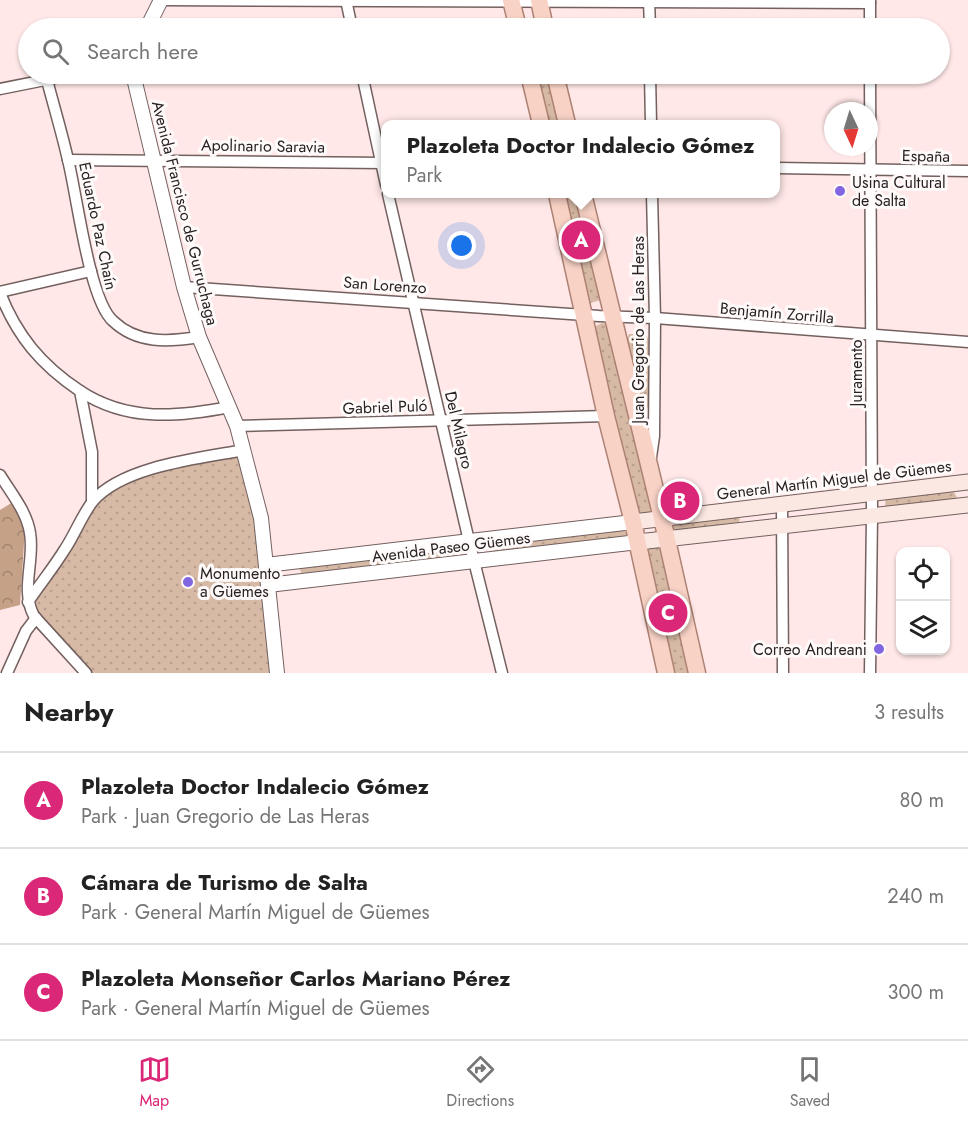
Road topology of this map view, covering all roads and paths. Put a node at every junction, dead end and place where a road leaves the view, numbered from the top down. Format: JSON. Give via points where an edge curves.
{"nodes":[{"id":1,"x":161,"y":0,"type":"edge"},
{"id":2,"x":346,"y":1,"type":"edge"},
{"id":3,"x":512,"y":1,"type":"edge"},
{"id":4,"x":649,"y":1,"type":"edge"},
{"id":5,"x":539,"y":2,"type":"edge"},
{"id":6,"x":870,"y":2,"type":"edge"},
{"id":7,"x":152,"y":18,"type":"edge"},
{"id":8,"x":350,"y":18,"type":"edge"},
{"id":9,"x":516,"y":18,"type":"edge"},
{"id":10,"x":543,"y":18,"type":"edge"},
{"id":11,"x":650,"y":18,"type":"edge"},
{"id":12,"x":870,"y":18,"type":"edge"},
{"id":13,"x":29,"y":84,"type":"edge"},
{"id":14,"x":48,"y":84,"type":"edge"},
{"id":15,"x":135,"y":84,"type":"edge"},
{"id":16,"x":364,"y":84,"type":"edge"},
{"id":17,"x":531,"y":84,"type":"edge"},
{"id":18,"x":557,"y":84,"type":"edge"},
{"id":19,"x":650,"y":84,"type":"edge"},
{"id":20,"x":870,"y":84,"type":"edge"},
{"id":21,"x":0,"y":89,"type":"edge"},
{"id":22,"x":540,"y":120,"type":"edge"},
{"id":23,"x":566,"y":120,"type":"edge"},
{"id":24,"x":651,"y":120,"type":"edge"},
{"id":25,"x":381,"y":155,"type":"edge"},
{"id":26,"x":68,"y":160,"type":"junction"},
{"id":27,"x":153,"y":160,"type":"junction"},
{"id":28,"x":381,"y":163,"type":"edge"},
{"id":29,"x":780,"y":168,"type":"edge"},
{"id":30,"x":871,"y":170,"type":"junction"},
{"id":31,"x":968,"y":171,"type":"edge"},
{"id":32,"x":389,"y":198,"type":"edge"},
{"id":33,"x":558,"y":198,"type":"edge"},
{"id":34,"x":584,"y":198,"type":"edge"},
{"id":35,"x":652,"y":198,"type":"edge"},
{"id":36,"x":91,"y":271,"type":"junction"},
{"id":37,"x":184,"y":287,"type":"junction"},
{"id":38,"x":0,"y":292,"type":"edge"},
{"id":39,"x":414,"y":302,"type":"junction"},
{"id":40,"x":585,"y":315,"type":"junction"},
{"id":41,"x":612,"y":316,"type":"junction"},
{"id":42,"x":655,"y":318,"type":"junction"},
{"id":43,"x":871,"y":336,"type":"junction"},
{"id":44,"x":199,"y":337,"type":"junction"},
{"id":45,"x":968,"y":342,"type":"edge"},
{"id":46,"x":80,"y":391,"type":"junction"},
{"id":47,"x":230,"y":407,"type":"junction"},
{"id":48,"x":606,"y":416,"type":"junction"},
{"id":49,"x":441,"y":421,"type":"junction"},
{"id":50,"x":237,"y":426,"type":"junction"},
{"id":51,"x":244,"y":450,"type":"junction"},
{"id":52,"x":649,"y":466,"type":"junction"},
{"id":53,"x":0,"y":475,"type":"edge"},
{"id":54,"x":964,"y":483,"type":"edge"},
{"id":55,"x":872,"y":493,"type":"junction"},
{"id":56,"x":93,"y":502,"type":"junction"},
{"id":57,"x":782,"y":505,"type":"junction"},
{"id":58,"x":965,"y":505,"type":"edge"},
{"id":59,"x":872,"y":515,"type":"junction"},
{"id":60,"x":662,"y":518,"type":"junction"},
{"id":61,"x":633,"y":522,"type":"junction"},
{"id":62,"x":783,"y":526,"type":"junction"},
{"id":63,"x":667,"y":539,"type":"junction"},
{"id":64,"x":469,"y":541,"type":"junction"},
{"id":65,"x":638,"y":542,"type":"junction"},
{"id":66,"x":474,"y":560,"type":"junction"},
{"id":67,"x":267,"y":565,"type":"junction"},
{"id":68,"x":268,"y":585,"type":"junction"},
{"id":69,"x":28,"y":602,"type":"junction"},
{"id":70,"x":36,"y":618,"type":"junction"},
{"id":71,"x":7,"y":673,"type":"edge"},
{"id":72,"x":86,"y":673,"type":"edge"},
{"id":73,"x":277,"y":673,"type":"edge"},
{"id":74,"x":502,"y":673,"type":"edge"},
{"id":75,"x":666,"y":673,"type":"edge"},
{"id":76,"x":697,"y":673,"type":"edge"},
{"id":77,"x":783,"y":673,"type":"edge"},
{"id":78,"x":870,"y":673,"type":"edge"}],
"edges":[{"from":1,"to":2,"type":"street"},
{"from":1,"to":7,"type":"street"},
{"from":2,"to":3,"type":"street"},
{"from":2,"to":8,"type":"street"},
{"from":3,"to":5,"type":"street"},
{"from":3,"to":9,"type":"main road"},
{"from":4,"to":5,"type":"street"},
{"from":4,"to":6,"type":"street"},
{"from":4,"to":11,"type":"street"},
{"from":5,"to":10,"type":"main road"},
{"from":6,"to":12,"type":"street"},
{"from":13,"to":21,"type":"street"},
{"from":14,"to":26,"type":"street","name":"Eduardo Paz Chaín"},
{"from":15,"to":27,"type":"street","name":"Avenida Francisco de Gurruchaga"},
{"from":16,"to":25,"type":"street"},
{"from":17,"to":22,"type":"main road"},
{"from":18,"to":23,"type":"main road"},
{"from":19,"to":24,"type":"street"},
{"from":20,"to":30,"type":"street","name":"Juramento"},
{"from":26,"to":27,"type":"street","name":"Apolinario Saravia"},
{"from":26,"to":36,"type":"street","name":"Eduardo Paz Chaín"},
{"from":27,"to":28,"type":"street","name":"Apolinario Saravia"},
{"from":27,"to":37,"type":"street","name":"Avenida Francisco de Gurruchaga"},
{"from":29,"to":30,"type":"street","name":"España"},
{"from":30,"to":31,"type":"street","name":"España"},
{"from":30,"to":43,"type":"street","name":"Juramento"},
{"from":32,"to":39,"type":"street","name":"Del Milagro"},
{"from":33,"to":40,"type":"main road"},
{"from":34,"to":41,"type":"main road"},
{"from":35,"to":42,"type":"street","name":"Juan Gregorio de Las Heras"},
{"from":36,"to":38,"type":"street"},
{"from":36,"to":44,"type":"street","name":"Eduardo Paz Chaín","via":[[102,307],[111,320],[130,333],[153,340]]},
{"from":37,"to":39,"type":"street","name":"San Lorenzo"},
{"from":37,"to":44,"type":"street","name":"Avenida Francisco de Gurruchaga"},
{"from":38,"to":46,"type":"street","via":[[10,317],[40,360]]},
{"from":39,"to":40,"type":"street","name":"San Lorenzo"},
{"from":39,"to":49,"type":"street","name":"Del Milagro"},
{"from":40,"to":41,"type":"street","name":"Benjamín Zorrilla"},
{"from":40,"to":48,"type":"main road"},
{"from":41,"to":42,"type":"street","name":"Benjamín Zorrilla"},
{"from":41,"to":52,"type":"main road"},
{"from":42,"to":43,"type":"street","name":"Benjamín Zorrilla"},
{"from":42,"to":52,"type":"street","name":"Juan Gregorio de Las Heras","via":[[654,436]]},
{"from":43,"to":45,"type":"street","name":"Benjamín Zorrilla"},
{"from":43,"to":55,"type":"street","name":"Juramento"},
{"from":44,"to":47,"type":"street","name":"Avenida Francisco de Gurruchaga"},
{"from":46,"to":47,"type":"street","via":[[104,405],[149,416],[180,416]]},
{"from":46,"to":56,"type":"street","via":[[92,452]]},
{"from":47,"to":50,"type":"street","name":"Avenida Francisco de Gurruchaga"},
{"from":48,"to":49,"type":"street","name":"Gabriel Puló"},
{"from":48,"to":61,"type":"main road"},
{"from":49,"to":50,"type":"street","name":"Gabriel Puló"},
{"from":49,"to":64,"type":"street","name":"Del Milagro"},
{"from":50,"to":51,"type":"street","name":"Avenida Francisco de Gurruchaga"},
{"from":51,"to":56,"type":"street","via":[[153,468],[110,488]]},
{"from":51,"to":67,"type":"street","name":"Avenida Francisco de Gurruchaga","via":[[261,518]]},
{"from":52,"to":60,"type":"main road"},
{"from":53,"to":69,"type":"street","via":[[29,527]]},
{"from":54,"to":55,"type":"main road","name":"General Martín Miguel de Güemes"},
{"from":54,"to":58,"type":"main road"},
{"from":55,"to":57,"type":"main road","name":"General Martín Miguel de Güemes"},
{"from":55,"to":59,"type":"street","name":"Juramento"},
{"from":56,"to":69,"type":"street"},
{"from":57,"to":60,"type":"main road","name":"General Martín Miguel de Güemes"},
{"from":57,"to":62,"type":"street"},
{"from":58,"to":59,"type":"main road"},
{"from":59,"to":62,"type":"main road"},
{"from":59,"to":78,"type":"street","name":"Juramento"},
{"from":60,"to":61,"type":"main road","name":"General Martín Miguel de Güemes"},
{"from":60,"to":63,"type":"main road"},
{"from":61,"to":64,"type":"street","name":"Avenida Paseo Güemes"},
{"from":61,"to":65,"type":"main road"},
{"from":62,"to":63,"type":"main road"},
{"from":62,"to":77,"type":"street"},
{"from":63,"to":65,"type":"main road"},
{"from":63,"to":76,"type":"main road"},
{"from":64,"to":66,"type":"street","name":"Del Milagro"},
{"from":64,"to":67,"type":"street","name":"Avenida Paseo Güemes"},
{"from":65,"to":66,"type":"street","name":"Avenida Paseo Güemes"},
{"from":65,"to":75,"type":"main road"},
{"from":66,"to":68,"type":"street","name":"Avenida Paseo Güemes"},
{"from":66,"to":74,"type":"street","name":"Del Milagro"},
{"from":67,"to":68,"type":"street","name":"Avenida Francisco de Gurruchaga"},
{"from":68,"to":73,"type":"street","name":"Avenida Francisco de Gurruchaga"},
{"from":69,"to":70,"type":"street"},
{"from":70,"to":71,"type":"street"},
{"from":70,"to":72,"type":"street"}]}
